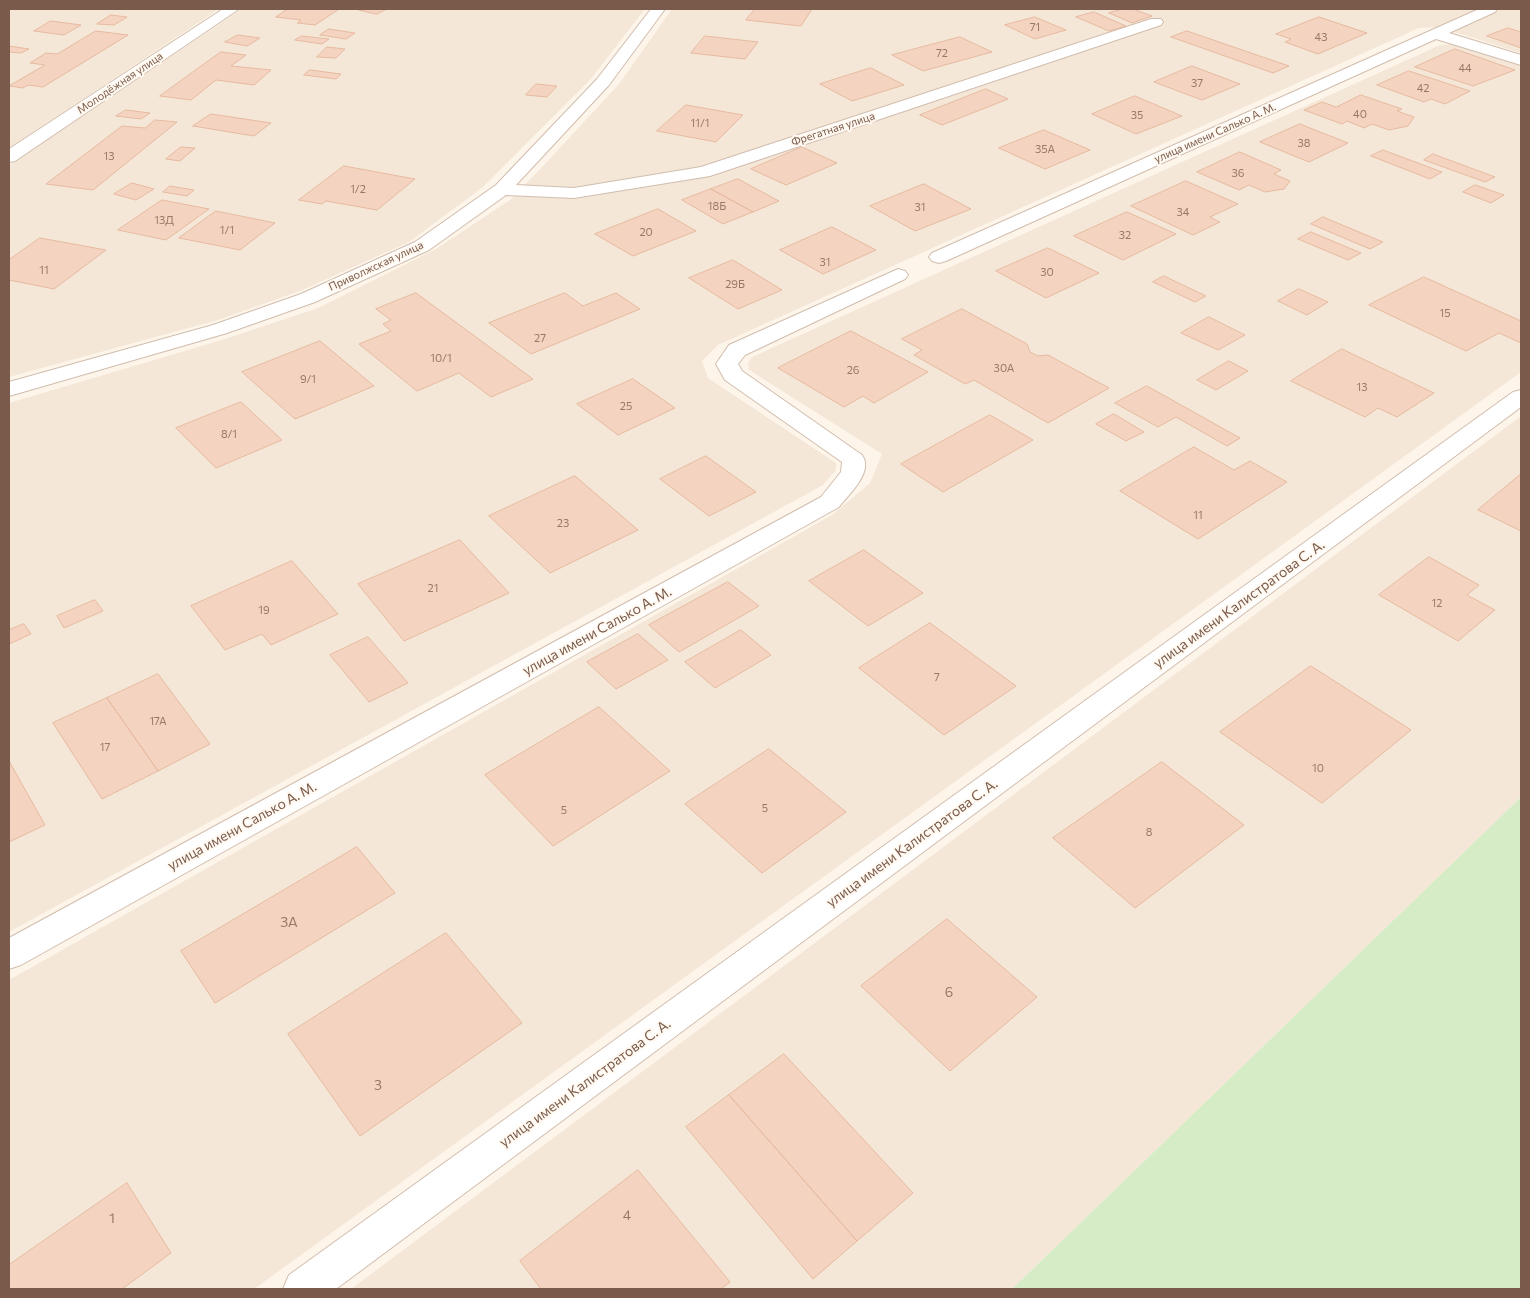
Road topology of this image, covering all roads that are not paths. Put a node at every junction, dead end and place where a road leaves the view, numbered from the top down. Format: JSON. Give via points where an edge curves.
{"nodes":[{"id":1,"x":232,"y":9,"type":"edge"},
{"id":2,"x":658,"y":9,"type":"edge"},
{"id":3,"x":1490,"y":9,"type":"edge"},
{"id":4,"x":1156,"y":22,"type":"dead end"},
{"id":5,"x":1437,"y":34,"type":"junction"},
{"id":6,"x":1521,"y":60,"type":"edge"},
{"id":7,"x":9,"y":157,"type":"edge"},
{"id":8,"x":502,"y":189,"type":"junction"},
{"id":9,"x":939,"y":257,"type":"dead end"},
{"id":10,"x":898,"y":275,"type":"dead end"},
{"id":11,"x":9,"y":389,"type":"edge"},
{"id":12,"x":1521,"y":397,"type":"edge"},
{"id":13,"x":9,"y":955,"type":"edge"},
{"id":14,"x":303,"y":1289,"type":"edge"}],
"edges":[{"from":1,"to":7,"type":"street","name":"Молодёжная улица"},
{"from":2,"to":8,"type":"street","name":"Приволжская улица","via":[[603,82]]},
{"from":3,"to":5,"type":"street","name":"улица имени Салько А. М."},
{"from":4,"to":8,"type":"street","name":"Фрегатная улица","via":[[704,172],[574,193]]},
{"from":5,"to":6,"type":"street"},
{"from":5,"to":9,"type":"street","name":"улица имени Салько А. М."},
{"from":8,"to":11,"type":"street","name":"Приволжская улица","via":[[422,246],[308,298],[220,329]]},
{"from":10,"to":13,"type":"street","name":"улица имени Салько А. М.","via":[[737,350],[727,364],[733,375],[854,460],[853,473],[830,502]]},
{"from":12,"to":14,"type":"street","name":"улица имени Калистратова С. А."}]}
